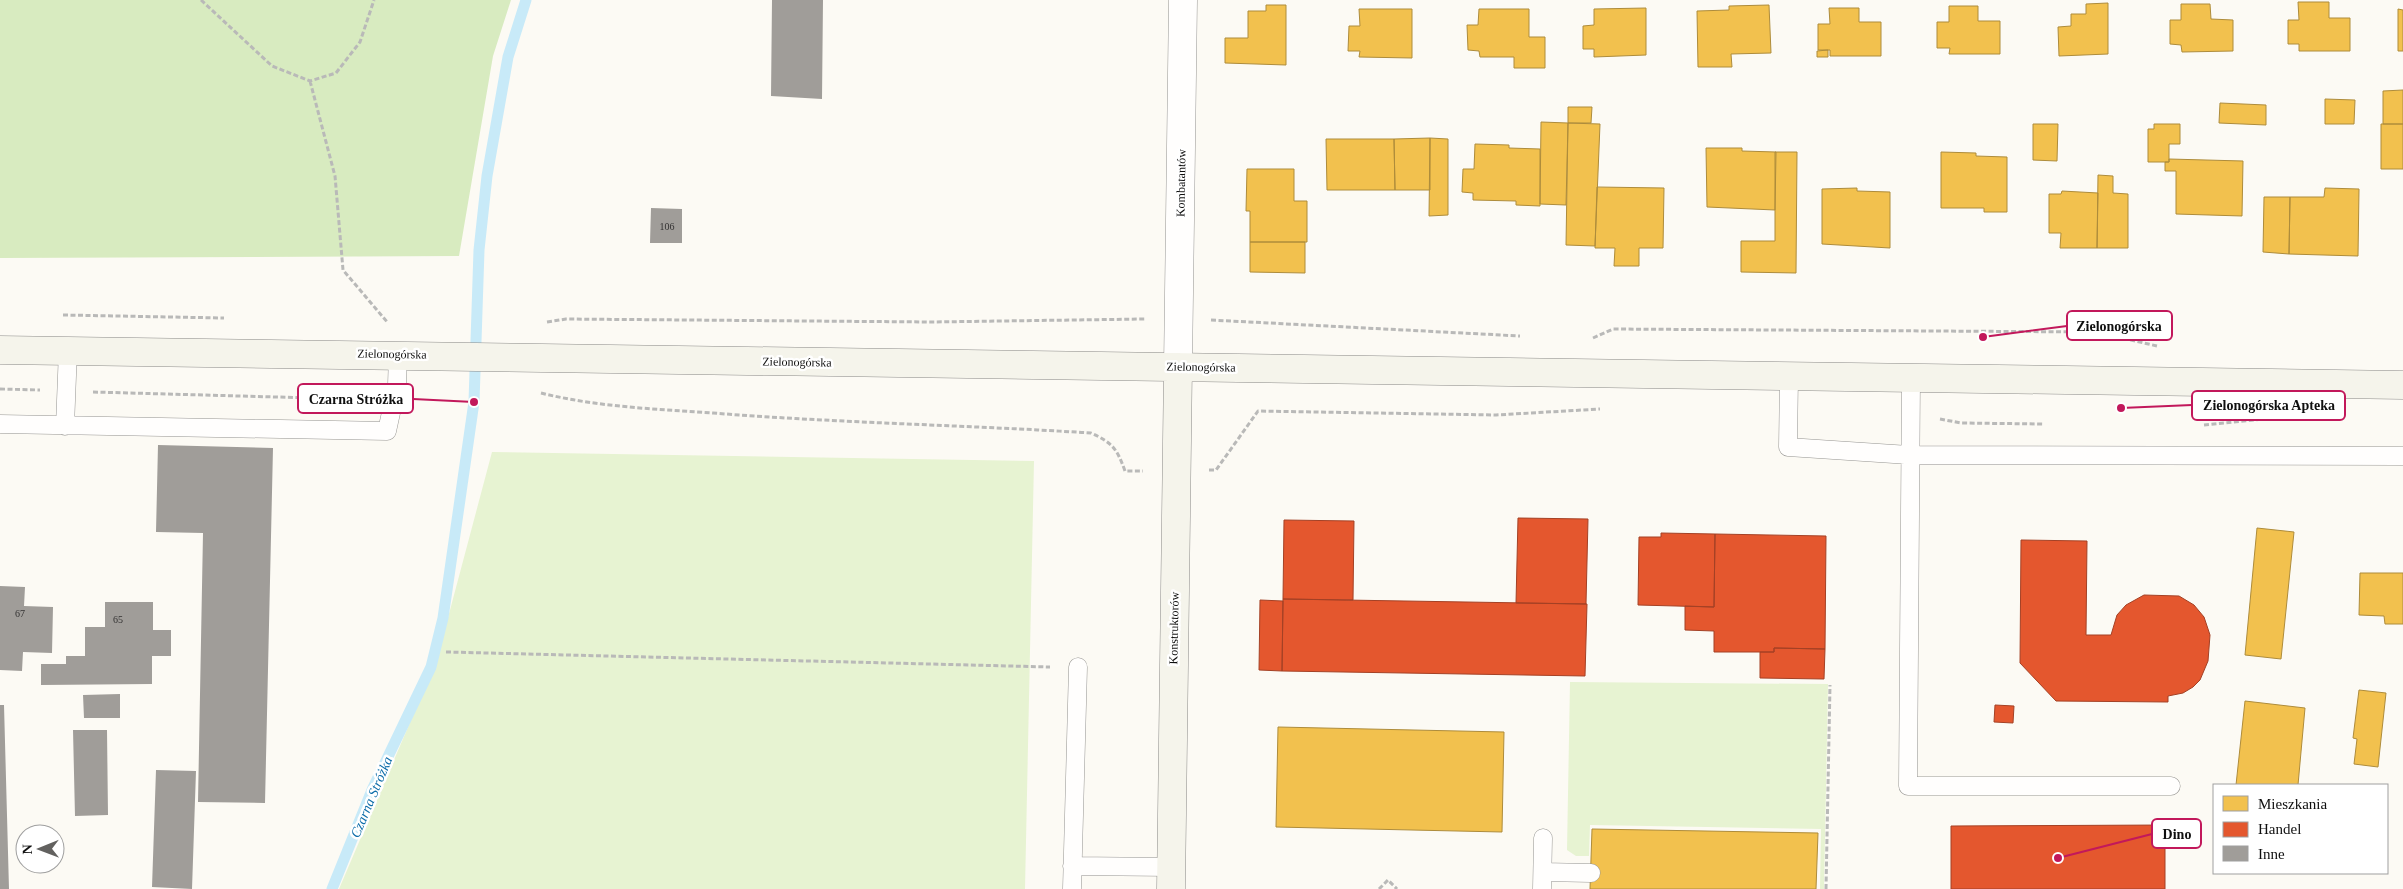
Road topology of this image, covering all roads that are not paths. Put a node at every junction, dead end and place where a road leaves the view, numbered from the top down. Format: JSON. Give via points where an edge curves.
{"nodes":[{"id":1,"x":1183,"y":0,"type":"edge"},
{"id":2,"x":0,"y":350,"type":"edge"},
{"id":3,"x":68,"y":350,"type":"junction"},
{"id":4,"x":398,"y":354,"type":"junction"},
{"id":5,"x":1178,"y":367,"type":"junction"},
{"id":6,"x":1789,"y":376,"type":"junction"},
{"id":7,"x":1911,"y":378,"type":"junction"},
{"id":8,"x":2403,"y":385,"type":"edge"},
{"id":9,"x":0,"y":424,"type":"edge"},
{"id":10,"x":65,"y":426,"type":"junction"},
{"id":11,"x":1910,"y":455,"type":"junction"},
{"id":12,"x":2403,"y":456,"type":"edge"},
{"id":13,"x":1078,"y":667,"type":"road end"},
{"id":14,"x":2172,"y":786,"type":"dead end"},
{"id":15,"x":1543,"y":838,"type":"dead end"},
{"id":16,"x":1072,"y":866,"type":"junction"},
{"id":17,"x":1591,"y":873,"type":"dead end"},
{"id":18,"x":1171,"y":878,"type":"edge"},
{"id":19,"x":1542,"y":881,"type":"edge"},
{"id":20,"x":1072,"y":889,"type":"edge"}],
"edges":[{"from":1,"to":5,"type":"street","name":"Kombatantów"},
{"from":2,"to":3,"type":"street","name":"Zielonogórska"},
{"from":3,"to":4,"type":"street","name":"Zielonogórska"},
{"from":3,"to":10,"type":"lane"},
{"from":4,"to":5,"type":"street","name":"Zielonogórska"},
{"from":4,"to":10,"type":"lane","via":[[397,384],[387,431]]},
{"from":5,"to":6,"type":"street","name":"Zielonogórska"},
{"from":5,"to":18,"type":"street","name":"Konstruktorów"},
{"from":6,"to":7,"type":"street","name":"Zielonogórska"},
{"from":6,"to":11,"type":"lane","via":[[1788,447]]},
{"from":7,"to":8,"type":"street","name":"Zielonogórska"},
{"from":7,"to":11,"type":"lane"},
{"from":9,"to":10,"type":"lane"},
{"from":11,"to":12,"type":"lane"},
{"from":11,"to":14,"type":"lane","via":[[1908,786]]},
{"from":13,"to":16,"type":"lane"},
{"from":15,"to":19,"type":"lane"},
{"from":16,"to":18,"type":"lane"},
{"from":16,"to":20,"type":"lane"},
{"from":17,"to":19,"type":"lane"}]}
